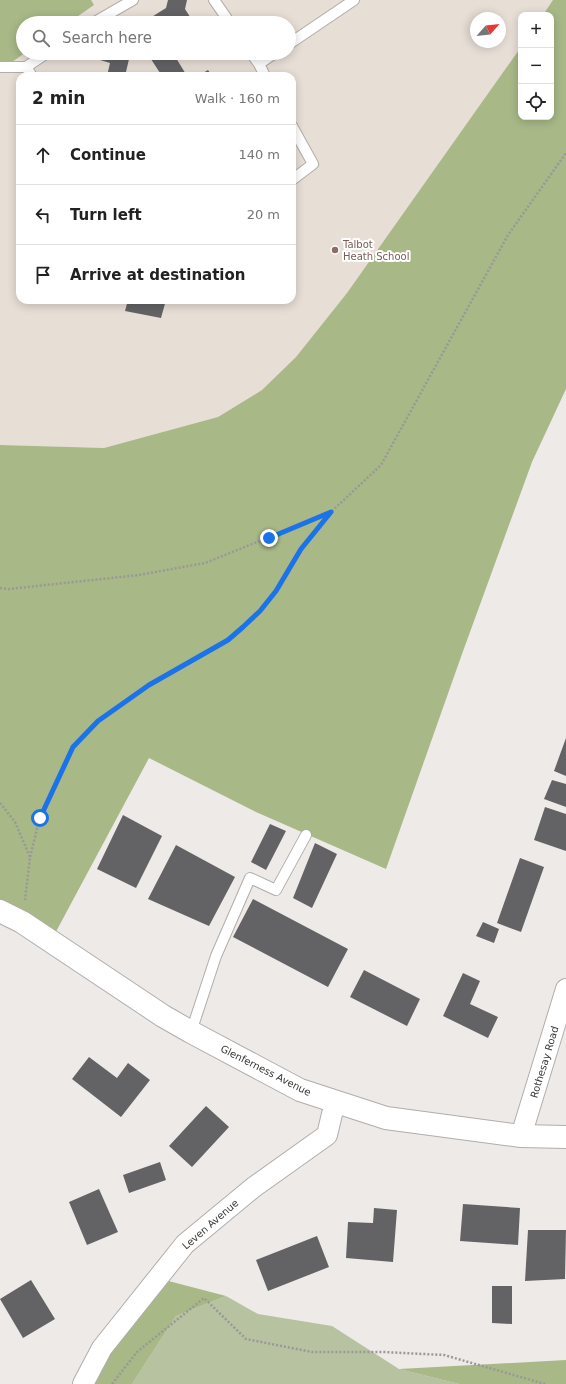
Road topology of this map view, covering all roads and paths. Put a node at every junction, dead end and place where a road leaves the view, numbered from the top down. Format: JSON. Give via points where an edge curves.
{"nodes":[{"id":1,"x":133,"y":0,"type":"edge"},
{"id":2,"x":214,"y":0,"type":"edge"},
{"id":3,"x":354,"y":0,"type":"edge"},
{"id":4,"x":105,"y":16,"type":"edge"},
{"id":5,"x":225,"y":16,"type":"edge"},
{"id":6,"x":296,"y":39,"type":"edge"},
{"id":7,"x":36,"y":60,"type":"edge"},
{"id":8,"x":256,"y":60,"type":"edge"},
{"id":9,"x":265,"y":60,"type":"edge"},
{"id":10,"x":259,"y":64,"type":"junction"},
{"id":11,"x":0,"y":67,"type":"edge"},
{"id":12,"x":26,"y":67,"type":"junction"},
{"id":13,"x":29,"y":72,"type":"edge"},
{"id":14,"x":263,"y":72,"type":"edge"},
{"id":15,"x":296,"y":133,"type":"edge"},
{"id":16,"x":566,"y":152,"type":"edge"},
{"id":17,"x":296,"y":177,"type":"edge"},
{"id":18,"x":331,"y":512,"type":"junction"},
{"id":19,"x":0,"y":588,"type":"edge"},
{"id":20,"x":0,"y":803,"type":"edge"},
{"id":21,"x":306,"y":835,"type":"dead end"},
{"id":22,"x":30,"y":857,"type":"junction"},
{"id":23,"x":0,"y":911,"type":"edge"},
{"id":24,"x":22,"y":922,"type":"junction"},
{"id":25,"x":566,"y":989,"type":"edge"},
{"id":26,"x":191,"y":1032,"type":"junction"},
{"id":27,"x":337,"y":1102,"type":"junction"},
{"id":28,"x":521,"y":1136,"type":"junction"},
{"id":29,"x":566,"y":1137,"type":"edge"},
{"id":30,"x":83,"y":1384,"type":"edge"},
{"id":31,"x":112,"y":1384,"type":"edge"},
{"id":32,"x":545,"y":1384,"type":"edge"}],
"edges":[{"from":1,"to":4,"type":"lane"},
{"from":2,"to":5,"type":"lane"},
{"from":3,"to":6,"type":"lane"},
{"from":7,"to":12,"type":"lane"},
{"from":8,"to":10,"type":"lane"},
{"from":9,"to":10,"type":"lane"},
{"from":10,"to":14,"type":"lane"},
{"from":11,"to":12,"type":"lane"},
{"from":12,"to":13,"type":"lane"},
{"from":15,"to":17,"type":"lane","via":[[313,164]]},
{"from":16,"to":18,"type":"path","via":[[508,235],[381,466]]},
{"from":18,"to":19,"type":"path","via":[[205,563],[139,574]]},
{"from":18,"to":22,"type":"path","via":[[301,549],[276,591],[243,627],[228,640],[149,685],[98,721],[73,747],[40,818]]},
{"from":20,"to":22,"type":"path","via":[[15,822]]},
{"from":21,"to":26,"type":"lane","via":[[276,890],[250,878],[216,956]]},
{"from":22,"to":24,"type":"path"},
{"from":23,"to":24,"type":"street","name":"Glenferness Avenue"},
{"from":24,"to":26,"type":"street","name":"Glenferness Avenue"},
{"from":25,"to":28,"type":"street","name":"Rothesay Road"},
{"from":26,"to":27,"type":"street","name":"Glenferness Avenue","via":[[300,1090]]},
{"from":27,"to":28,"type":"street","name":"Glenferness Avenue","via":[[386,1118]]},
{"from":27,"to":30,"type":"street","name":"Leven Avenue","via":[[327,1135],[254,1187],[185,1244],[102,1348]]},
{"from":28,"to":29,"type":"street","name":"Glenferness Avenue"},
{"from":31,"to":32,"type":"path","via":[[137,1352],[204,1298],[246,1339],[312,1352],[444,1355]]}]}
